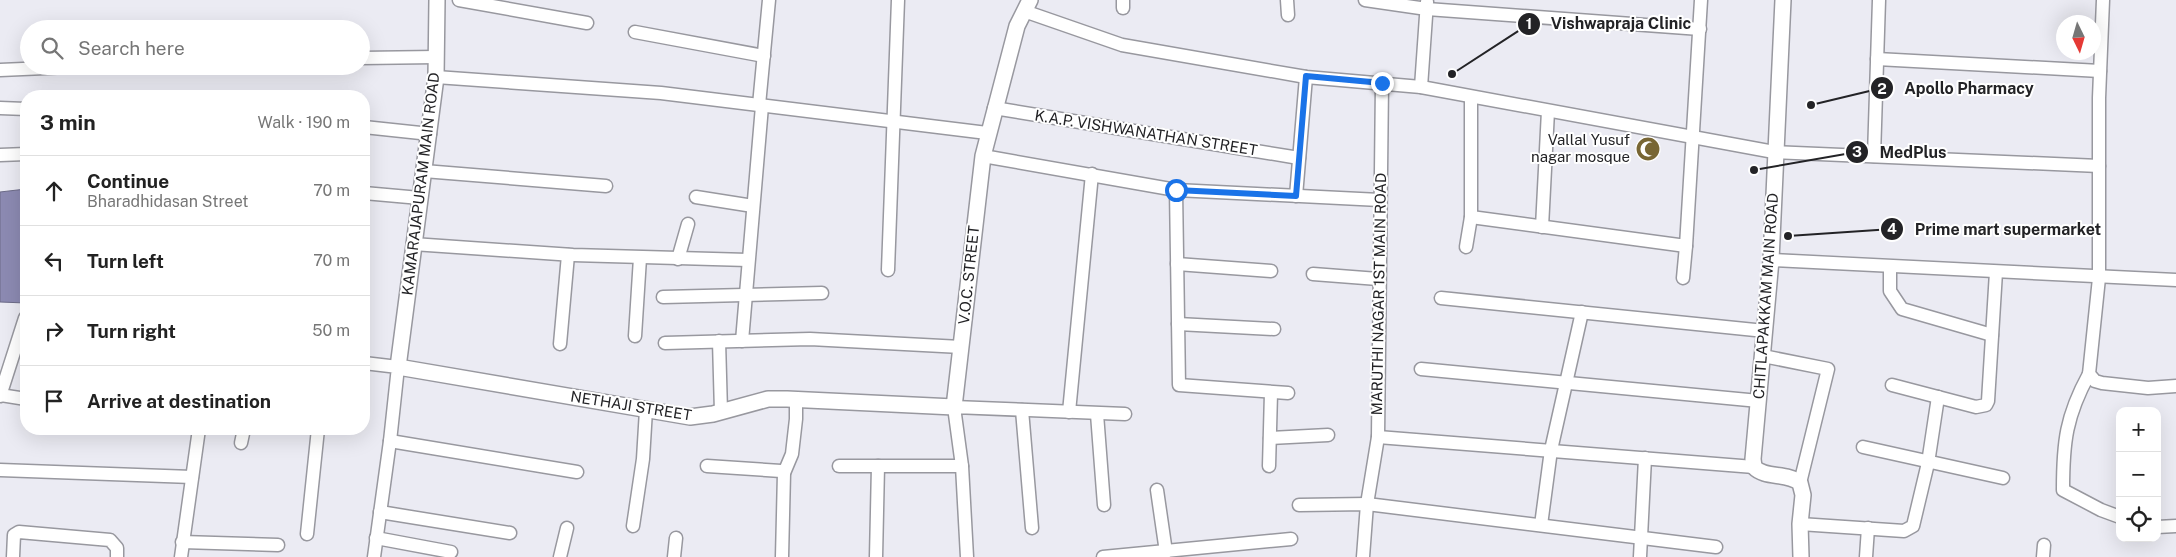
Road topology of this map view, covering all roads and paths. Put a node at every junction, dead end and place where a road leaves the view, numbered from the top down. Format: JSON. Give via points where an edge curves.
{"nodes":[{"id":1,"x":437,"y":0,"type":"edge"},
{"id":2,"x":459,"y":0,"type":"edge"},
{"id":3,"x":769,"y":0,"type":"edge"},
{"id":4,"x":898,"y":0,"type":"edge"},
{"id":5,"x":1287,"y":0,"type":"edge"},
{"id":6,"x":1365,"y":0,"type":"edge"},
{"id":7,"x":1701,"y":0,"type":"edge"},
{"id":8,"x":1782,"y":0,"type":"edge"},
{"id":9,"x":1879,"y":0,"type":"edge"},
{"id":10,"x":2103,"y":0,"type":"edge"},
{"id":11,"x":1427,"y":4,"type":"edge"},
{"id":12,"x":1027,"y":6,"type":"edge"},
{"id":13,"x":1288,"y":15,"type":"dead end"},
{"id":14,"x":587,"y":23,"type":"dead end"},
{"id":15,"x":1700,"y":29,"type":"junction"},
{"id":16,"x":635,"y":32,"type":"dead end"},
{"id":17,"x":764,"y":56,"type":"junction"},
{"id":18,"x":436,"y":57,"type":"junction"},
{"id":19,"x":370,"y":58,"type":"edge"},
{"id":20,"x":1878,"y":59,"type":"junction"},
{"id":21,"x":20,"y":69,"type":"edge"},
{"id":22,"x":0,"y":70,"type":"edge"},
{"id":23,"x":2100,"y":71,"type":"junction"},
{"id":24,"x":1306,"y":76,"type":"junction"},
{"id":25,"x":436,"y":77,"type":"junction"},
{"id":26,"x":1382,"y":83,"type":"junction"},
{"id":27,"x":1421,"y":87,"type":"junction"},
{"id":28,"x":1471,"y":97,"type":"junction"},
{"id":29,"x":761,"y":105,"type":"junction"},
{"id":30,"x":0,"y":108,"type":"edge"},
{"id":31,"x":994,"y":108,"type":"junction"},
{"id":32,"x":20,"y":110,"type":"edge"},
{"id":33,"x":1548,"y":111,"type":"junction"},
{"id":34,"x":895,"y":122,"type":"junction"},
{"id":35,"x":370,"y":128,"type":"edge"},
{"id":36,"x":987,"y":133,"type":"junction"},
{"id":37,"x":430,"y":134,"type":"junction"},
{"id":38,"x":1693,"y":138,"type":"junction"},
{"id":39,"x":1774,"y":152,"type":"junction"},
{"id":40,"x":20,"y":154,"type":"edge"},
{"id":41,"x":0,"y":155,"type":"edge"},
{"id":42,"x":983,"y":156,"type":"junction"},
{"id":43,"x":1874,"y":156,"type":"junction"},
{"id":44,"x":1299,"y":158,"type":"junction"},
{"id":45,"x":2099,"y":166,"type":"junction"},
{"id":46,"x":424,"y":171,"type":"junction"},
{"id":47,"x":1092,"y":174,"type":"junction"},
{"id":48,"x":606,"y":186,"type":"dead end"},
{"id":49,"x":1176,"y":190,"type":"junction"},
{"id":50,"x":370,"y":194,"type":"edge"},
{"id":51,"x":1296,"y":196,"type":"junction"},
{"id":52,"x":696,"y":197,"type":"dead end"},
{"id":53,"x":420,"y":198,"type":"junction"},
{"id":54,"x":1380,"y":200,"type":"junction"},
{"id":55,"x":753,"y":206,"type":"junction"},
{"id":56,"x":1472,"y":217,"type":"junction"},
{"id":57,"x":688,"y":224,"type":"dead end"},
{"id":58,"x":1542,"y":226,"type":"junction"},
{"id":59,"x":413,"y":244,"type":"junction"},
{"id":60,"x":1686,"y":246,"type":"junction"},
{"id":61,"x":1466,"y":247,"type":"dead end"},
{"id":62,"x":568,"y":255,"type":"junction"},
{"id":63,"x":640,"y":258,"type":"junction"},
{"id":64,"x":678,"y":259,"type":"junction"},
{"id":65,"x":748,"y":260,"type":"junction"},
{"id":66,"x":1770,"y":260,"type":"junction"},
{"id":67,"x":1177,"y":264,"type":"junction"},
{"id":68,"x":1890,"y":267,"type":"junction"},
{"id":69,"x":888,"y":270,"type":"dead end"},
{"id":70,"x":1271,"y":271,"type":"dead end"},
{"id":71,"x":1996,"y":272,"type":"junction"},
{"id":72,"x":1313,"y":274,"type":"dead end"},
{"id":73,"x":1683,"y":278,"type":"dead end"},
{"id":74,"x":2099,"y":278,"type":"junction"},
{"id":75,"x":1378,"y":279,"type":"junction"},
{"id":76,"x":2176,"y":280,"type":"edge"},
{"id":77,"x":822,"y":293,"type":"dead end"},
{"id":78,"x":745,"y":295,"type":"junction"},
{"id":79,"x":663,"y":298,"type":"dead end"},
{"id":80,"x":1442,"y":298,"type":"dead end"},
{"id":81,"x":1582,"y":312,"type":"junction"},
{"id":82,"x":1178,"y":324,"type":"junction"},
{"id":83,"x":1274,"y":328,"type":"dead end"},
{"id":84,"x":1765,"y":330,"type":"junction"},
{"id":85,"x":1992,"y":335,"type":"junction"},
{"id":86,"x":20,"y":336,"type":"edge"},
{"id":87,"x":636,"y":336,"type":"dead end"},
{"id":88,"x":719,"y":341,"type":"junction"},
{"id":89,"x":742,"y":341,"type":"junction"},
{"id":90,"x":665,"y":343,"type":"dead end"},
{"id":91,"x":560,"y":344,"type":"dead end"},
{"id":92,"x":961,"y":347,"type":"junction"},
{"id":93,"x":1763,"y":356,"type":"junction"},
{"id":94,"x":370,"y":364,"type":"edge"},
{"id":95,"x":398,"y":368,"type":"junction"},
{"id":96,"x":1422,"y":369,"type":"dead end"},
{"id":97,"x":2089,"y":374,"type":"junction"},
{"id":98,"x":1564,"y":384,"type":"junction"},
{"id":99,"x":1892,"y":385,"type":"dead end"},
{"id":100,"x":2176,"y":386,"type":"edge"},
{"id":101,"x":1271,"y":392,"type":"junction"},
{"id":102,"x":1288,"y":394,"type":"dead end"},
{"id":103,"x":0,"y":395,"type":"edge"},
{"id":104,"x":1938,"y":397,"type":"junction"},
{"id":105,"x":20,"y":398,"type":"edge"},
{"id":106,"x":796,"y":399,"type":"junction"},
{"id":107,"x":1759,"y":401,"type":"junction"},
{"id":108,"x":954,"y":407,"type":"junction"},
{"id":109,"x":646,"y":410,"type":"junction"},
{"id":110,"x":1022,"y":410,"type":"junction"},
{"id":111,"x":721,"y":412,"type":"junction"},
{"id":112,"x":1069,"y":412,"type":"junction"},
{"id":113,"x":1097,"y":414,"type":"junction"},
{"id":114,"x":1125,"y":414,"type":"dead end"},
{"id":115,"x":198,"y":435,"type":"edge"},
{"id":116,"x":243,"y":435,"type":"edge"},
{"id":117,"x":317,"y":435,"type":"edge"},
{"id":118,"x":1328,"y":435,"type":"dead end"},
{"id":119,"x":1378,"y":437,"type":"junction"},
{"id":120,"x":1270,"y":438,"type":"junction"},
{"id":121,"x":390,"y":441,"type":"junction"},
{"id":122,"x":242,"y":443,"type":"dead end"},
{"id":123,"x":1863,"y":447,"type":"dead end"},
{"id":124,"x":1551,"y":450,"type":"junction"},
{"id":125,"x":1646,"y":458,"type":"junction"},
{"id":126,"x":1928,"y":463,"type":"junction"},
{"id":127,"x":707,"y":466,"type":"dead end"},
{"id":128,"x":839,"y":466,"type":"dead end"},
{"id":129,"x":878,"y":466,"type":"junction"},
{"id":130,"x":962,"y":466,"type":"junction"},
{"id":131,"x":1269,"y":466,"type":"dead end"},
{"id":132,"x":1754,"y":466,"type":"junction"},
{"id":133,"x":0,"y":470,"type":"edge"},
{"id":134,"x":577,"y":472,"type":"dead end"},
{"id":135,"x":784,"y":473,"type":"junction"},
{"id":136,"x":192,"y":478,"type":"junction"},
{"id":137,"x":2003,"y":478,"type":"dead end"},
{"id":138,"x":1800,"y":483,"type":"junction"},
{"id":139,"x":1157,"y":490,"type":"dead end"},
{"id":140,"x":1367,"y":504,"type":"junction"},
{"id":141,"x":1104,"y":505,"type":"dead end"},
{"id":142,"x":1299,"y":505,"type":"dead end"},
{"id":143,"x":380,"y":512,"type":"junction"},
{"id":144,"x":2116,"y":516,"type":"edge"},
{"id":145,"x":1800,"y":524,"type":"junction"},
{"id":146,"x":633,"y":526,"type":"dead end"},
{"id":147,"x":1540,"y":526,"type":"junction"},
{"id":148,"x":2176,"y":526,"type":"edge"},
{"id":149,"x":2161,"y":527,"type":"edge"},
{"id":150,"x":567,"y":528,"type":"dead end"},
{"id":151,"x":1032,"y":528,"type":"dead end"},
{"id":152,"x":1868,"y":528,"type":"junction"},
{"id":153,"x":510,"y":533,"type":"dead end"},
{"id":154,"x":307,"y":534,"type":"dead end"},
{"id":155,"x":1641,"y":536,"type":"junction"},
{"id":156,"x":376,"y":538,"type":"junction"},
{"id":157,"x":676,"y":538,"type":"dead end"},
{"id":158,"x":1291,"y":539,"type":"dead end"},
{"id":159,"x":182,"y":542,"type":"junction"},
{"id":160,"x":278,"y":545,"type":"dead end"},
{"id":161,"x":1716,"y":547,"type":"dead end"},
{"id":162,"x":451,"y":552,"type":"dead end"},
{"id":163,"x":1166,"y":552,"type":"junction"},
{"id":164,"x":13,"y":557,"type":"edge"},
{"id":165,"x":116,"y":557,"type":"edge"},
{"id":166,"x":181,"y":557,"type":"edge"},
{"id":167,"x":374,"y":557,"type":"edge"},
{"id":168,"x":560,"y":557,"type":"edge"},
{"id":169,"x":674,"y":557,"type":"edge"},
{"id":170,"x":782,"y":557,"type":"edge"},
{"id":171,"x":876,"y":557,"type":"edge"},
{"id":172,"x":967,"y":557,"type":"edge"},
{"id":173,"x":1103,"y":557,"type":"edge"},
{"id":174,"x":1363,"y":557,"type":"edge"},
{"id":175,"x":1640,"y":557,"type":"edge"},
{"id":176,"x":1802,"y":557,"type":"edge"},
{"id":177,"x":1866,"y":557,"type":"edge"}],
"edges":[{"from":1,"to":18,"type":"street","name":"KAMARAJAPURAM MAIN ROAD"},
{"from":2,"to":14,"type":"street"},
{"from":3,"to":17,"type":"street"},
{"from":4,"to":34,"type":"street"},
{"from":5,"to":13,"type":"street"},
{"from":6,"to":11,"type":"street"},
{"from":7,"to":15,"type":"street"},
{"from":8,"to":39,"type":"street","name":"CHITLAPAKKAM MAIN ROAD"},
{"from":9,"to":20,"type":"street"},
{"from":10,"to":23,"type":"street"},
{"from":11,"to":15,"type":"street"},
{"from":11,"to":27,"type":"street"},
{"from":12,"to":24,"type":"street","via":[[1122,45]]},
{"from":12,"to":31,"type":"street","name":"V.O.C. STREET","via":[[1017,26]]},
{"from":15,"to":38,"type":"street"},
{"from":16,"to":17,"type":"street"},
{"from":17,"to":29,"type":"street"},
{"from":18,"to":19,"type":"street"},
{"from":18,"to":25,"type":"street","name":"KAMARAJAPURAM MAIN ROAD"},
{"from":20,"to":23,"type":"street"},
{"from":20,"to":43,"type":"street"},
{"from":21,"to":22,"type":"street"},
{"from":23,"to":45,"type":"street"},
{"from":24,"to":26,"type":"street"},
{"from":24,"to":44,"type":"street"},
{"from":25,"to":29,"type":"street","via":[[662,93]]},
{"from":25,"to":37,"type":"street","name":"KAMARAJAPURAM MAIN ROAD"},
{"from":26,"to":27,"type":"street"},
{"from":26,"to":54,"type":"street","name":"MARUTHI NAGAR 1ST MAIN ROAD"},
{"from":27,"to":28,"type":"street"},
{"from":28,"to":33,"type":"street"},
{"from":28,"to":56,"type":"street"},
{"from":29,"to":34,"type":"street"},
{"from":29,"to":55,"type":"street"},
{"from":30,"to":32,"type":"street"},
{"from":31,"to":36,"type":"street","name":"V.O.C. STREET"},
{"from":31,"to":44,"type":"street","name":"K.A.P. VISHWANATHAN STREET"},
{"from":33,"to":38,"type":"street"},
{"from":33,"to":58,"type":"street"},
{"from":34,"to":36,"type":"street"},
{"from":34,"to":69,"type":"street"},
{"from":35,"to":37,"type":"street"},
{"from":36,"to":42,"type":"street","name":"V.O.C. STREET"},
{"from":37,"to":46,"type":"street","name":"KAMARAJAPURAM MAIN ROAD"},
{"from":38,"to":39,"type":"street"},
{"from":38,"to":60,"type":"street"},
{"from":39,"to":43,"type":"street"},
{"from":39,"to":66,"type":"street","name":"CHITLAPAKKAM MAIN ROAD"},
{"from":40,"to":41,"type":"street"},
{"from":42,"to":47,"type":"street"},
{"from":42,"to":92,"type":"street","name":"V.O.C. STREET"},
{"from":43,"to":45,"type":"street"},
{"from":44,"to":51,"type":"street"},
{"from":45,"to":74,"type":"street"},
{"from":46,"to":48,"type":"street"},
{"from":46,"to":53,"type":"street","name":"KAMARAJAPURAM MAIN ROAD"},
{"from":47,"to":49,"type":"street"},
{"from":47,"to":112,"type":"street"},
{"from":49,"to":51,"type":"street"},
{"from":49,"to":67,"type":"street"},
{"from":50,"to":53,"type":"street"},
{"from":51,"to":54,"type":"street"},
{"from":52,"to":55,"type":"street"},
{"from":53,"to":59,"type":"street","name":"KAMARAJAPURAM MAIN ROAD"},
{"from":54,"to":75,"type":"street","name":"MARUTHI NAGAR 1ST MAIN ROAD"},
{"from":55,"to":65,"type":"street"},
{"from":56,"to":58,"type":"street"},
{"from":56,"to":61,"type":"street"},
{"from":57,"to":64,"type":"street"},
{"from":58,"to":60,"type":"street"},
{"from":59,"to":62,"type":"street"},
{"from":59,"to":95,"type":"street","name":"KAMARAJAPURAM MAIN ROAD"},
{"from":60,"to":73,"type":"street"},
{"from":62,"to":63,"type":"street"},
{"from":62,"to":91,"type":"street"},
{"from":63,"to":64,"type":"street"},
{"from":63,"to":87,"type":"street"},
{"from":64,"to":65,"type":"street"},
{"from":65,"to":78,"type":"street"},
{"from":66,"to":68,"type":"street"},
{"from":66,"to":84,"type":"street","name":"CHITLAPAKKAM MAIN ROAD"},
{"from":67,"to":70,"type":"street"},
{"from":67,"to":82,"type":"street"},
{"from":68,"to":71,"type":"street"},
{"from":68,"to":85,"type":"street","via":[[1890,291],[1902,309]]},
{"from":71,"to":74,"type":"street"},
{"from":71,"to":85,"type":"street"},
{"from":72,"to":75,"type":"street"},
{"from":74,"to":76,"type":"street"},
{"from":74,"to":97,"type":"street"},
{"from":75,"to":119,"type":"street","name":"MARUTHI NAGAR 1ST MAIN ROAD"},
{"from":77,"to":78,"type":"street"},
{"from":78,"to":79,"type":"street"},
{"from":78,"to":89,"type":"street"},
{"from":80,"to":81,"type":"street"},
{"from":81,"to":84,"type":"street"},
{"from":81,"to":98,"type":"street"},
{"from":82,"to":83,"type":"street"},
{"from":82,"to":101,"type":"street","via":[[1179,385]]},
{"from":84,"to":93,"type":"street","name":"CHITLAPAKKAM MAIN ROAD"},
{"from":85,"to":104,"type":"street","via":[[1986,405],[1976,407]]},
{"from":86,"to":103,"type":"street"},
{"from":88,"to":89,"type":"street"},
{"from":88,"to":90,"type":"street"},
{"from":88,"to":111,"type":"street"},
{"from":89,"to":92,"type":"street","via":[[810,338]]},
{"from":92,"to":108,"type":"street","name":"V.O.C. STREET"},
{"from":93,"to":107,"type":"street","name":"CHITLAPAKKAM MAIN ROAD"},
{"from":93,"to":138,"type":"street","via":[[1828,369]]},
{"from":94,"to":95,"type":"street"},
{"from":95,"to":109,"type":"street","name":"NETHAJI STREET"},
{"from":95,"to":121,"type":"street"},
{"from":96,"to":98,"type":"street"},
{"from":97,"to":100,"type":"street","via":[[2102,383],[2148,388]]},
{"from":97,"to":144,"type":"street","via":[[2066,429],[2063,490]]},
{"from":98,"to":107,"type":"street"},
{"from":98,"to":124,"type":"street"},
{"from":99,"to":104,"type":"street"},
{"from":101,"to":102,"type":"street"},
{"from":101,"to":120,"type":"street"},
{"from":103,"to":105,"type":"street"},
{"from":104,"to":126,"type":"street"},
{"from":106,"to":108,"type":"street","name":"NETHAJI STREET"},
{"from":106,"to":111,"type":"street","name":"NETHAJI STREET","via":[[768,400]]},
{"from":106,"to":135,"type":"street","via":[[792,454]]},
{"from":107,"to":132,"type":"street","name":"CHITLAPAKKAM MAIN ROAD"},
{"from":108,"to":110,"type":"street"},
{"from":108,"to":130,"type":"street","name":"V.O.C. STREET"},
{"from":109,"to":111,"type":"street","name":"NETHAJI STREET","via":[[690,417]]},
{"from":109,"to":146,"type":"street"},
{"from":110,"to":112,"type":"street"},
{"from":110,"to":151,"type":"street"},
{"from":112,"to":113,"type":"street"},
{"from":113,"to":114,"type":"street"},
{"from":113,"to":141,"type":"street"},
{"from":115,"to":136,"type":"street"},
{"from":116,"to":122,"type":"street"},
{"from":117,"to":154,"type":"street"},
{"from":118,"to":120,"type":"street"},
{"from":119,"to":124,"type":"street"},
{"from":119,"to":140,"type":"street","name":"MARUTHI NAGAR 1ST MAIN ROAD"},
{"from":120,"to":131,"type":"street"},
{"from":121,"to":134,"type":"street"},
{"from":121,"to":143,"type":"street"},
{"from":123,"to":126,"type":"street"},
{"from":124,"to":125,"type":"street"},
{"from":124,"to":147,"type":"street"},
{"from":125,"to":132,"type":"street"},
{"from":125,"to":155,"type":"street"},
{"from":126,"to":137,"type":"street"},
{"from":126,"to":152,"type":"street","via":[[1913,526],[1904,530]]},
{"from":127,"to":135,"type":"street"},
{"from":128,"to":129,"type":"street"},
{"from":129,"to":130,"type":"street"},
{"from":129,"to":171,"type":"street"},
{"from":130,"to":172,"type":"street","name":"V.O.C. STREET"},
{"from":132,"to":138,"type":"street","via":[[1760,472],[1791,477]]},
{"from":133,"to":136,"type":"street"},
{"from":135,"to":170,"type":"street"},
{"from":136,"to":159,"type":"street"},
{"from":138,"to":145,"type":"street","via":[[1804,495]]},
{"from":139,"to":163,"type":"street"},
{"from":140,"to":142,"type":"street"},
{"from":140,"to":147,"type":"street"},
{"from":140,"to":174,"type":"street","name":"MARUTHI NAGAR 1ST MAIN ROAD"},
{"from":143,"to":153,"type":"street"},
{"from":143,"to":156,"type":"street"},
{"from":145,"to":152,"type":"street"},
{"from":145,"to":176,"type":"street"},
{"from":147,"to":155,"type":"street"},
{"from":148,"to":149,"type":"street"},
{"from":150,"to":168,"type":"street"},
{"from":152,"to":177,"type":"street"},
{"from":155,"to":161,"type":"street"},
{"from":155,"to":175,"type":"street"},
{"from":156,"to":162,"type":"street"},
{"from":156,"to":167,"type":"street"},
{"from":157,"to":169,"type":"street"},
{"from":158,"to":163,"type":"street"},
{"from":159,"to":160,"type":"street"},
{"from":159,"to":166,"type":"street"},
{"from":163,"to":173,"type":"street"},
{"from":164,"to":165,"type":"street","via":[[14,535],[19,532],[110,540],[117,548]]}]}
